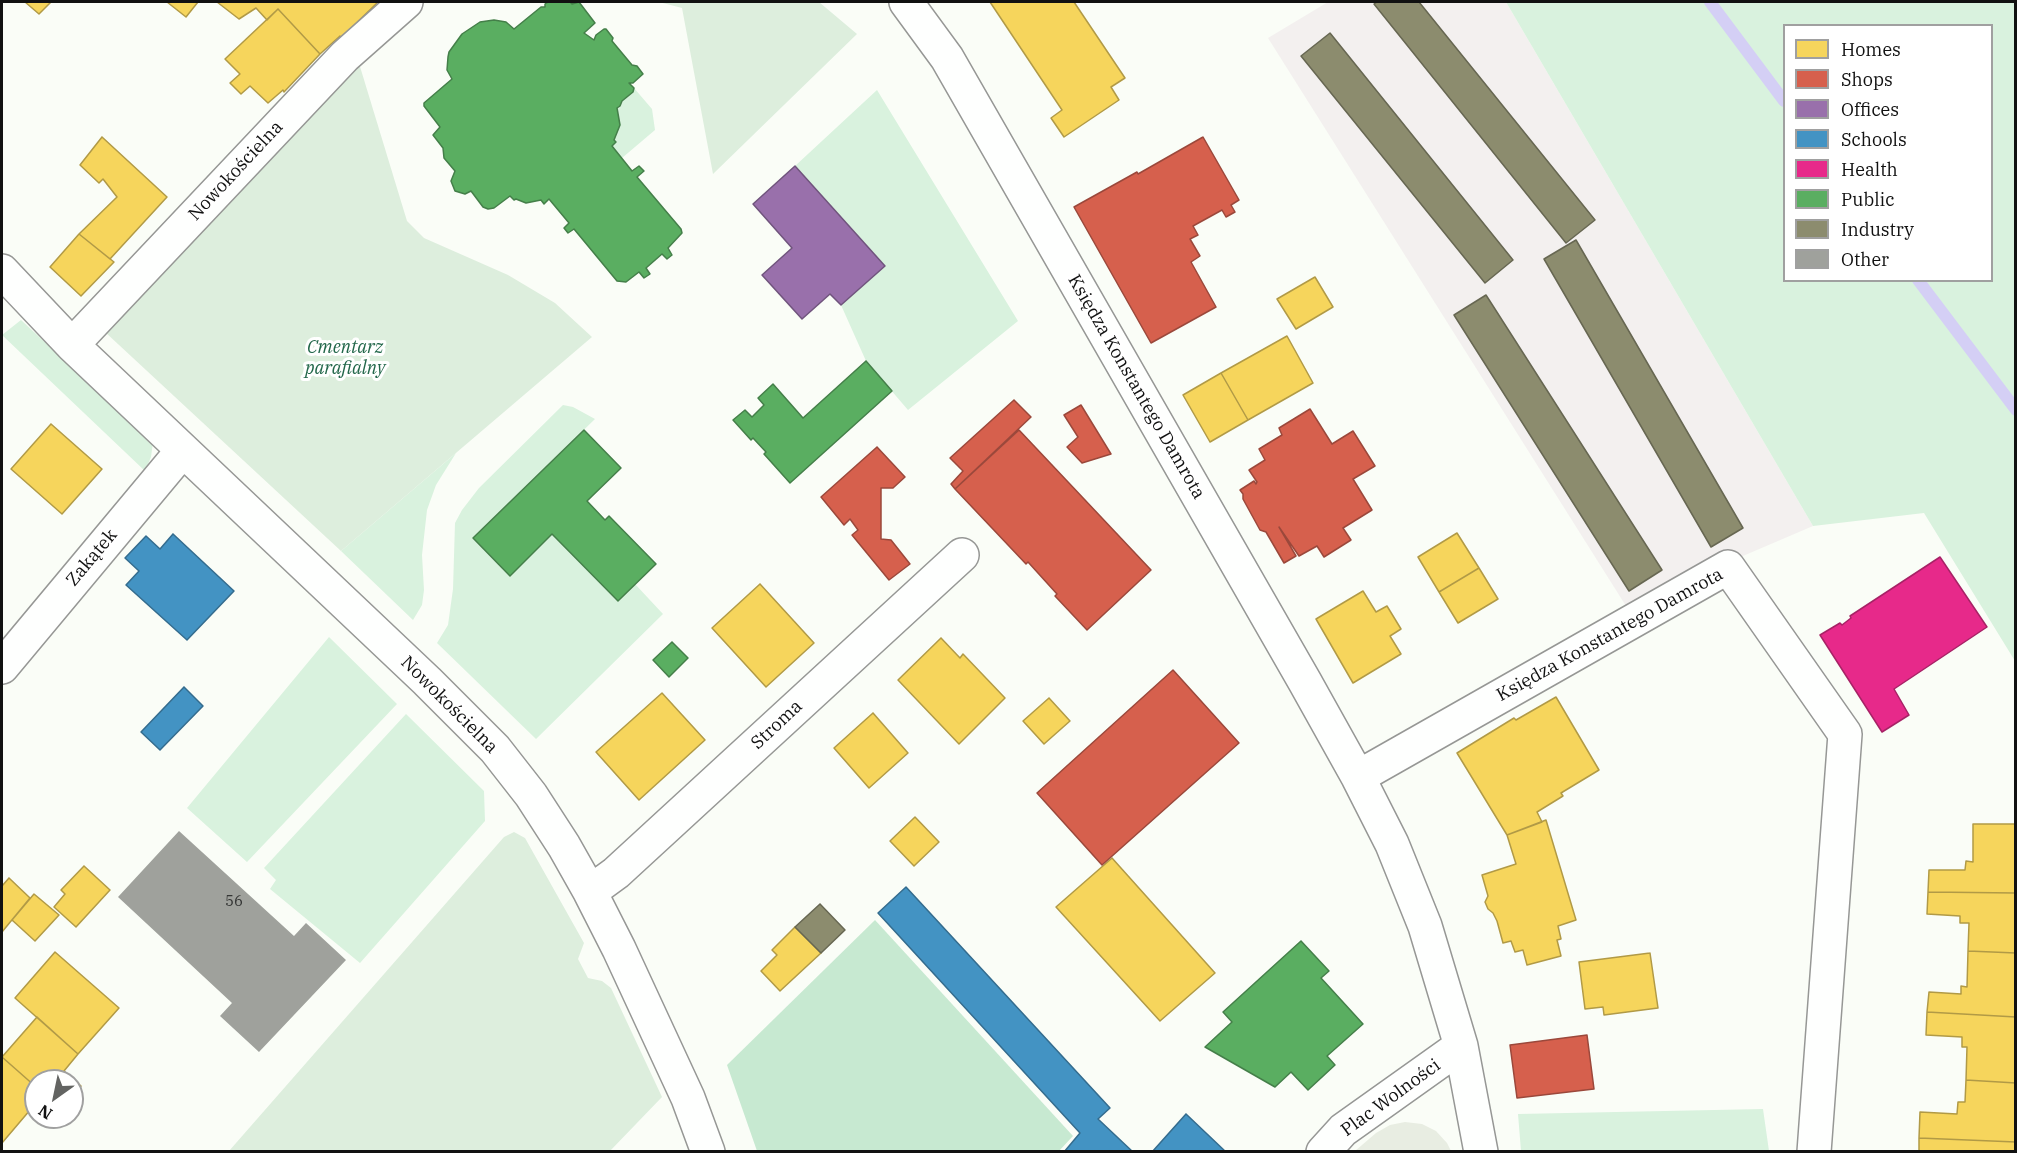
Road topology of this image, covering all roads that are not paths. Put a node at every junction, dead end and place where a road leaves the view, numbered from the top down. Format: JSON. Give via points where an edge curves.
{"nodes":[{"id":1,"x":406,"y":2,"type":"edge"},
{"id":2,"x":906,"y":2,"type":"edge"},
{"id":3,"x":2,"y":271,"type":"edge"},
{"id":4,"x":72,"y":345,"type":"junction"},
{"id":5,"x":183,"y":450,"type":"junction"},
{"id":6,"x":962,"y":555,"type":"dead end"},
{"id":7,"x":2,"y":667,"type":"edge"},
{"id":8,"x":1358,"y":777,"type":"junction"},
{"id":9,"x":590,"y":892,"type":"junction"},
{"id":10,"x":1461,"y":1046,"type":"junction"},
{"id":11,"x":708,"y":1152,"type":"edge"},
{"id":12,"x":1323,"y":1152,"type":"edge"},
{"id":13,"x":1480,"y":1152,"type":"edge"},
{"id":14,"x":1814,"y":1152,"type":"edge"}],
"edges":[{"from":1,"to":4,"type":"street","name":"Nowokościelna","via":[[345,56]]},
{"from":2,"to":8,"type":"street","name":"Księdza Konstantego Damrota","via":[[947,58]]},
{"from":3,"to":4,"type":"street","name":"Nowokościelna"},
{"from":4,"to":5,"type":"street","name":"Nowokościelna"},
{"from":5,"to":7,"type":"street","name":"Zakątek"},
{"from":5,"to":9,"type":"street","name":"Nowokościelna","via":[[495,749],[531,795]]},
{"from":6,"to":9,"type":"street","name":"Stroma","via":[[616,873]]},
{"from":8,"to":10,"type":"street","name":"Księdza Konstantego Damrota","via":[[1392,844],[1425,926]]},
{"from":8,"to":14,"type":"street","name":"Księdza Konstantego Damrota","via":[[1728,567],[1845,734]]},
{"from":9,"to":11,"type":"street","name":"Nowokościelna","via":[[688,1098]]},
{"from":10,"to":12,"type":"street","name":"Plac Wolności","via":[[1343,1130]]},
{"from":10,"to":13,"type":"street","name":"Księdza Konstantego Damrota"}]}
